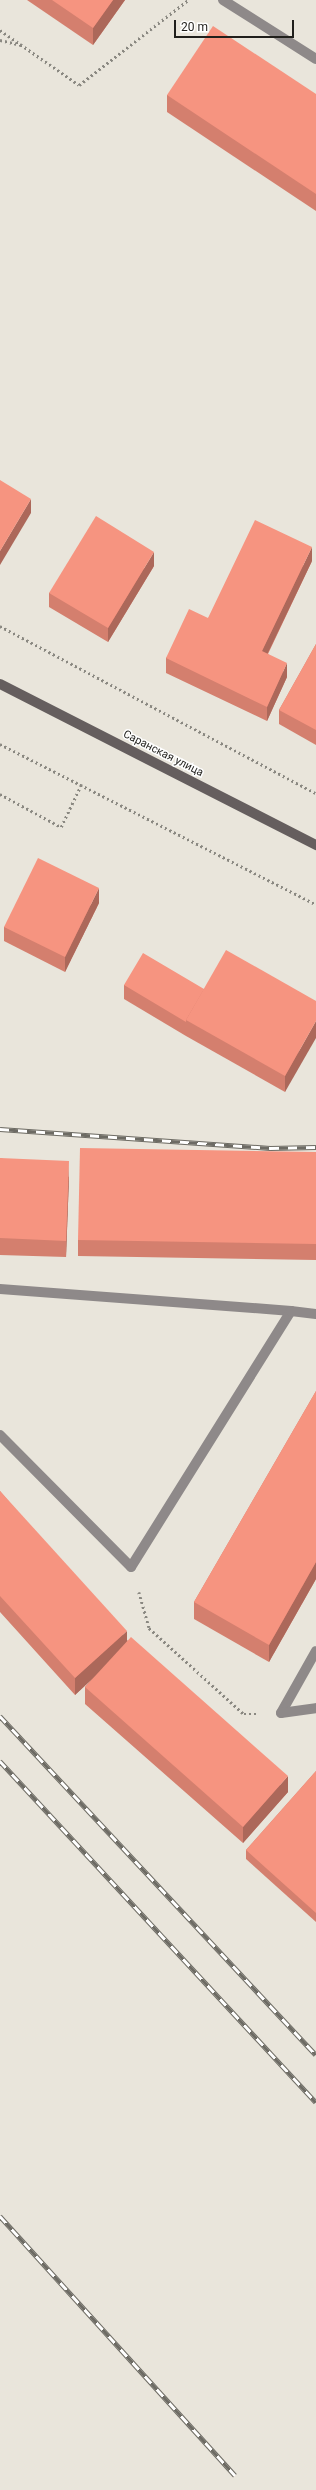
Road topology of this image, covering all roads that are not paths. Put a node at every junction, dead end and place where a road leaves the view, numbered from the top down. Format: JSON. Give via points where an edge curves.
{"nodes":[{"id":1,"x":223,"y":0,"type":"edge"},
{"id":2,"x":316,"y":59,"type":"edge"},
{"id":3,"x":0,"y":684,"type":"edge"},
{"id":4,"x":316,"y":845,"type":"edge"},
{"id":5,"x":0,"y":1289,"type":"edge"},
{"id":6,"x":291,"y":1311,"type":"junction"},
{"id":7,"x":316,"y":1314,"type":"edge"},
{"id":8,"x":0,"y":1435,"type":"edge"},
{"id":9,"x":316,"y":1651,"type":"edge"},
{"id":10,"x":316,"y":1708,"type":"edge"}],
"edges":[{"from":1,"to":2,"type":"street"},
{"from":3,"to":4,"type":"main road","name":"Саранская улица"},
{"from":5,"to":6,"type":"street"},
{"from":6,"to":7,"type":"street"},
{"from":6,"to":8,"type":"street","via":[[131,1567]]},
{"from":9,"to":10,"type":"street","via":[[280,1713]]}]}
